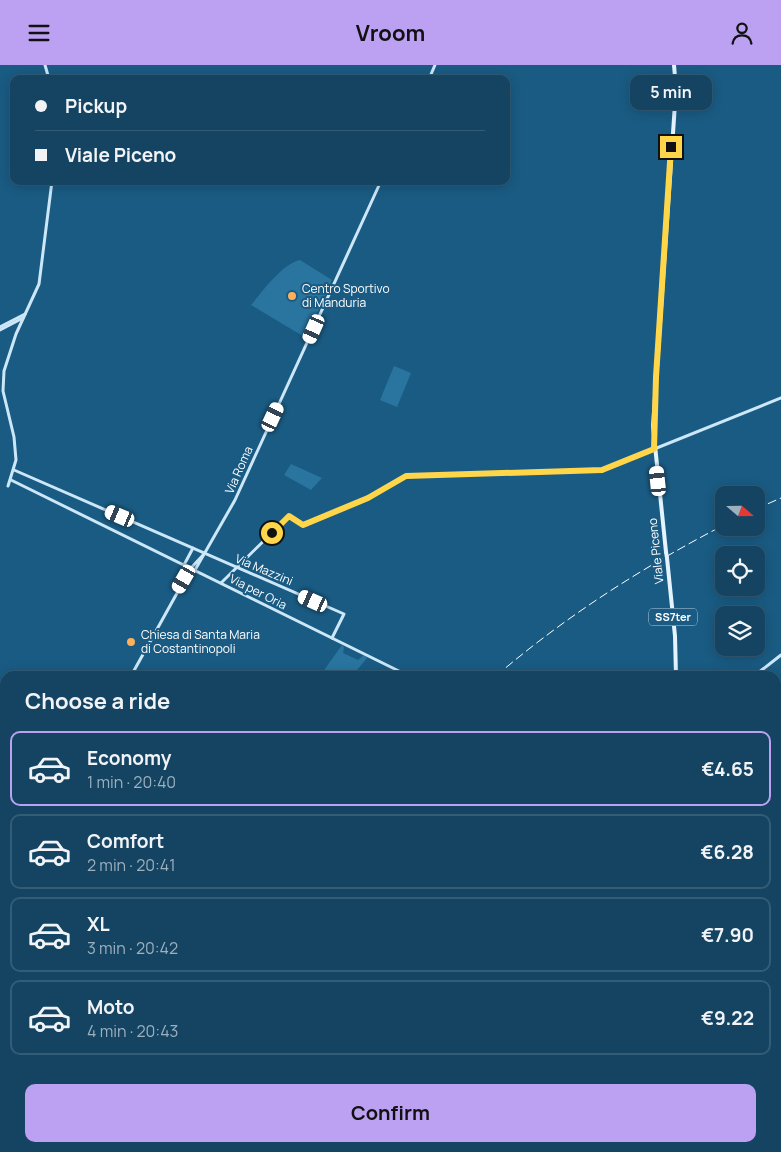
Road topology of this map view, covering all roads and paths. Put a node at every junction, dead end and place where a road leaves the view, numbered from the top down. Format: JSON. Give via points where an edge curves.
{"nodes":[{"id":1,"x":674,"y":65,"type":"edge"},
{"id":2,"x":51,"y":185,"type":"edge"},
{"id":3,"x":379,"y":185,"type":"edge"},
{"id":4,"x":25,"y":314,"type":"junction"},
{"id":5,"x":23,"y":318,"type":"junction"},
{"id":6,"x":0,"y":329,"type":"edge"},
{"id":7,"x":781,"y":398,"type":"edge"},
{"id":8,"x":654,"y":449,"type":"junction"},
{"id":9,"x":14,"y":470,"type":"junction"},
{"id":10,"x":11,"y":480,"type":"junction"},
{"id":11,"x":8,"y":487,"type":"dead end"},
{"id":12,"x":193,"y":548,"type":"junction"},
{"id":13,"x":205,"y":554,"type":"junction"},
{"id":14,"x":184,"y":565,"type":"junction"},
{"id":15,"x":191,"y":568,"type":"junction"},
{"id":16,"x":237,"y":568,"type":"junction"},
{"id":17,"x":195,"y":570,"type":"junction"},
{"id":18,"x":221,"y":583,"type":"junction"},
{"id":19,"x":332,"y":638,"type":"junction"},
{"id":20,"x":781,"y":655,"type":"edge"},
{"id":21,"x":134,"y":671,"type":"edge"},
{"id":22,"x":400,"y":671,"type":"edge"},
{"id":23,"x":676,"y":671,"type":"edge"},
{"id":24,"x":760,"y":671,"type":"edge"}],
"edges":[{"from":1,"to":8,"type":"main road","name":"Viale Piceno","number":"SS7ter","via":[[676,89],[656,373]]},
{"from":2,"to":4,"type":"street","via":[[38,284]]},
{"from":3,"to":13,"type":"street","name":"Via Roma","via":[[235,500]]},
{"from":4,"to":5,"type":"street"},
{"from":4,"to":6,"type":"street"},
{"from":5,"to":6,"type":"street"},
{"from":5,"to":9,"type":"street","via":[[3,380],[5,405],[14,437]]},
{"from":7,"to":8,"type":"street"},
{"from":8,"to":16,"type":"street","via":[[602,470],[406,476],[368,498],[303,525],[289,516]]},
{"from":8,"to":23,"type":"main road","name":"Viale Piceno","number":"SS7ter","bridge":true,"via":[[675,636]]},
{"from":9,"to":10,"type":"street"},
{"from":9,"to":12,"type":"street","name":"Via Mazzini"},
{"from":10,"to":11,"type":"street"},
{"from":10,"to":14,"type":"street","name":"Via per Oria"},
{"from":12,"to":13,"type":"street","name":"Via Mazzini"},
{"from":12,"to":14,"type":"street"},
{"from":13,"to":15,"type":"street","name":"Via Roma"},
{"from":13,"to":16,"type":"street","name":"Via Mazzini"},
{"from":13,"to":17,"type":"street"},
{"from":14,"to":15,"type":"street","name":"Via per Oria"},
{"from":15,"to":17,"type":"street","name":"Via per Oria"},
{"from":15,"to":21,"type":"street","name":"Via Roma"},
{"from":16,"to":18,"type":"street"},
{"from":16,"to":19,"type":"street","name":"Via Mazzini","via":[[344,614]]},
{"from":17,"to":18,"type":"street","name":"Via per Oria"},
{"from":18,"to":19,"type":"street","name":"Via per Oria"},
{"from":19,"to":22,"type":"street","name":"Via per Oria"},
{"from":20,"to":24,"type":"street"}]}
